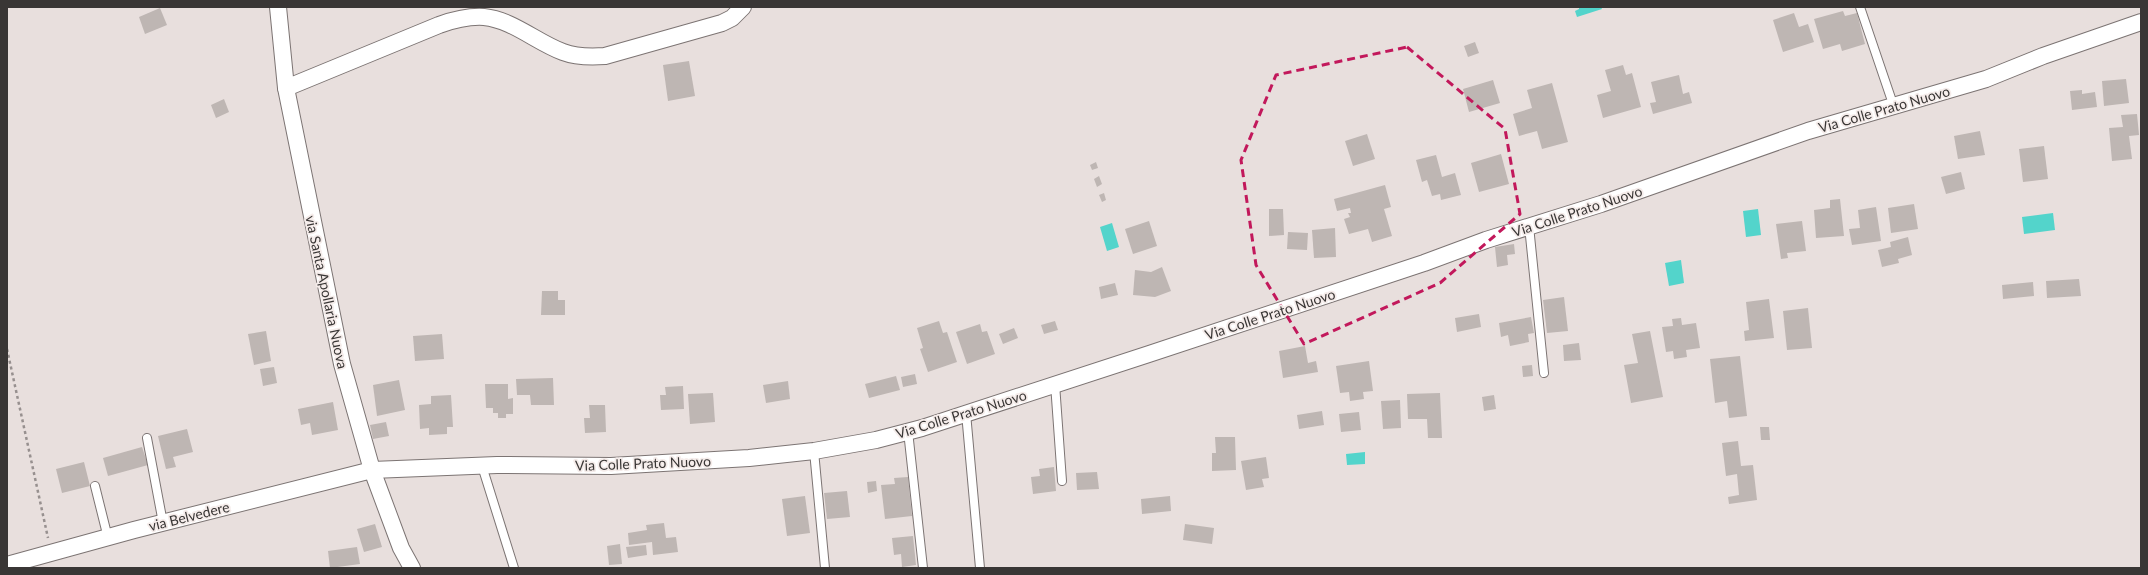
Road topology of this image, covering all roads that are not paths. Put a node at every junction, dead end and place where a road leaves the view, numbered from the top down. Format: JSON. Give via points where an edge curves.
{"nodes":[{"id":1,"x":278,"y":7,"type":"edge"},
{"id":2,"x":743,"y":7,"type":"edge"},
{"id":3,"x":1860,"y":7,"type":"edge"},
{"id":4,"x":2141,"y":22,"type":"edge"},
{"id":5,"x":286,"y":88,"type":"junction"},
{"id":6,"x":1894,"y":107,"type":"junction"},
{"id":7,"x":1529,"y":226,"type":"junction"},
{"id":8,"x":1544,"y":373,"type":"dead end"},
{"id":9,"x":1055,"y":384,"type":"junction"},
{"id":10,"x":966,"y":413,"type":"junction"},
{"id":11,"x":908,"y":431,"type":"junction"},
{"id":12,"x":147,"y":438,"type":"dead end"},
{"id":13,"x":814,"y":451,"type":"junction"},
{"id":14,"x":482,"y":466,"type":"junction"},
{"id":15,"x":372,"y":470,"type":"junction"},
{"id":16,"x":1062,"y":481,"type":"dead end"},
{"id":17,"x":96,"y":486,"type":"dead end"},
{"id":18,"x":163,"y":523,"type":"junction"},
{"id":19,"x":108,"y":538,"type":"junction"},
{"id":20,"x":7,"y":565,"type":"edge"},
{"id":21,"x":412,"y":568,"type":"edge"},
{"id":22,"x":514,"y":568,"type":"edge"},
{"id":23,"x":824,"y":568,"type":"edge"},
{"id":24,"x":923,"y":568,"type":"edge"},
{"id":25,"x":980,"y":568,"type":"edge"}],
"edges":[{"from":1,"to":5,"type":"street","name":"via Santa Apollaria Nuova"},
{"from":2,"to":5,"type":"street","via":[[732,18],[722,23],[594,57],[561,51],[495,19],[463,19],[439,25]]},
{"from":3,"to":6,"type":"lane"},
{"from":4,"to":6,"type":"street","name":"Via Colle Prato Nuovo","via":[[1986,79]]},
{"from":5,"to":15,"type":"street","name":"via Santa Apollaria Nuova","via":[[342,364]]},
{"from":6,"to":7,"type":"street","name":"Via Colle Prato Nuovo","via":[[1808,131],[1657,185]]},
{"from":7,"to":8,"type":"lane"},
{"from":7,"to":9,"type":"street","name":"Via Colle Prato Nuovo"},
{"from":9,"to":10,"type":"street","name":"Via Colle Prato Nuovo"},
{"from":9,"to":16,"type":"lane"},
{"from":10,"to":11,"type":"street","name":"Via Colle Prato Nuovo"},
{"from":10,"to":25,"type":"lane"},
{"from":11,"to":13,"type":"street","name":"Via Colle Prato Nuovo","via":[[876,440]]},
{"from":11,"to":24,"type":"lane"},
{"from":12,"to":18,"type":"lane"},
{"from":13,"to":14,"type":"street","name":"Via Colle Prato Nuovo","via":[[749,458],[611,466]]},
{"from":13,"to":23,"type":"lane"},
{"from":14,"to":15,"type":"street","name":"Via Colle Prato Nuovo"},
{"from":14,"to":22,"type":"lane"},
{"from":15,"to":18,"type":"street","name":"via Belvedere"},
{"from":15,"to":21,"type":"street","name":"via Santa Apollaria Nuova"},
{"from":17,"to":19,"type":"lane"},
{"from":18,"to":19,"type":"street","name":"via Belvedere"},
{"from":19,"to":20,"type":"street","name":"via Belvedere"}]}
